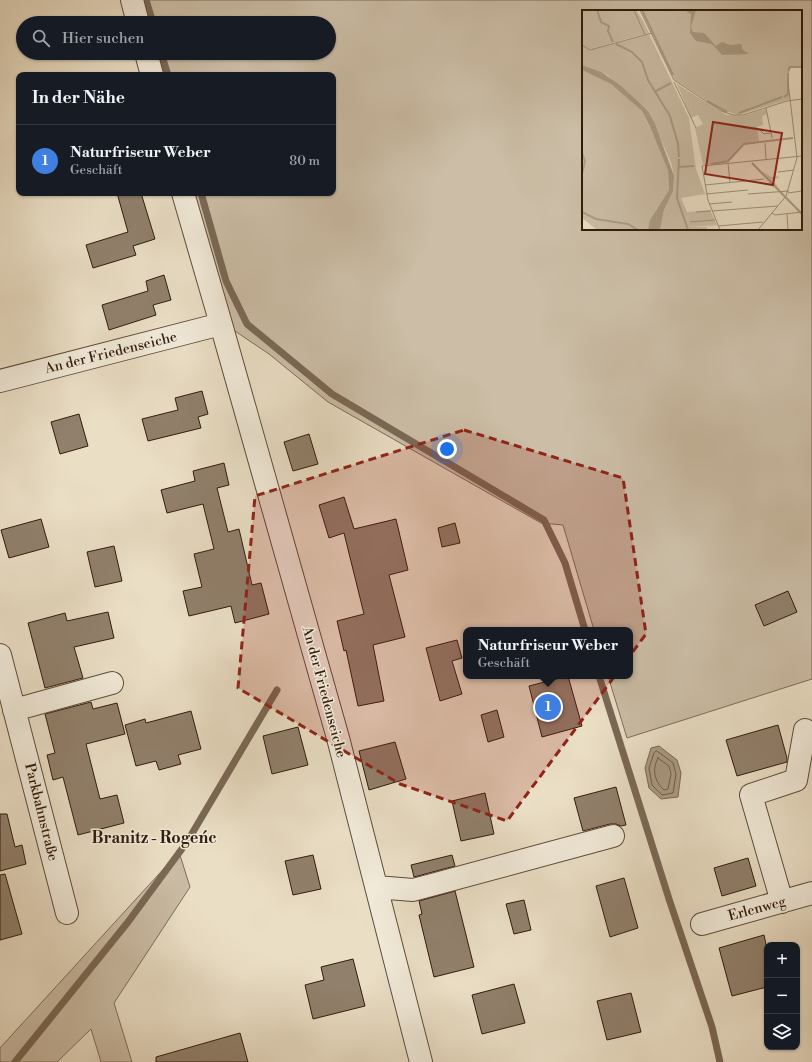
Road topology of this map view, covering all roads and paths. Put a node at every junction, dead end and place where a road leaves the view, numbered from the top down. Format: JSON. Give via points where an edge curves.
{"nodes":[{"id":1,"x":132,"y":0,"type":"edge"},
{"id":2,"x":136,"y":16,"type":"edge"},
{"id":3,"x":148,"y":60,"type":"edge"},
{"id":4,"x":151,"y":72,"type":"edge"},
{"id":5,"x":184,"y":196,"type":"edge"},
{"id":6,"x":221,"y":324,"type":"junction"},
{"id":7,"x":0,"y":381,"type":"edge"},
{"id":8,"x":0,"y":655,"type":"edge"},
{"id":9,"x":112,"y":683,"type":"dead end"},
{"id":10,"x":14,"y":710,"type":"junction"},
{"id":11,"x":805,"y":730,"type":"dead end"},
{"id":12,"x":613,"y":836,"type":"dead end"},
{"id":13,"x":376,"y":887,"type":"junction"},
{"id":14,"x":812,"y":893,"type":"edge"},
{"id":15,"x":782,"y":902,"type":"junction"},
{"id":16,"x":67,"y":913,"type":"dead end"},
{"id":17,"x":702,"y":924,"type":"dead end"},
{"id":18,"x":421,"y":1062,"type":"edge"}],
"edges":[{"from":1,"to":2,"type":"street"},
{"from":3,"to":4,"type":"street"},
{"from":5,"to":6,"type":"street","name":"An der Friedenseiche"},
{"from":6,"to":7,"type":"street","name":"An der Friedenseiche"},
{"from":6,"to":13,"type":"street","name":"An der Friedenseiche","via":[[336,730]]},
{"from":8,"to":10,"type":"street","name":"Parkbahnstraße"},
{"from":9,"to":10,"type":"street"},
{"from":10,"to":16,"type":"street","name":"Parkbahnstraße"},
{"from":11,"to":15,"type":"street","via":[[796,780],[751,795]]},
{"from":12,"to":13,"type":"street","via":[[413,890]]},
{"from":13,"to":18,"type":"street","name":"An der Friedenseiche"},
{"from":14,"to":15,"type":"street","name":"Erlenweg"},
{"from":15,"to":17,"type":"street","name":"Erlenweg"}]}
